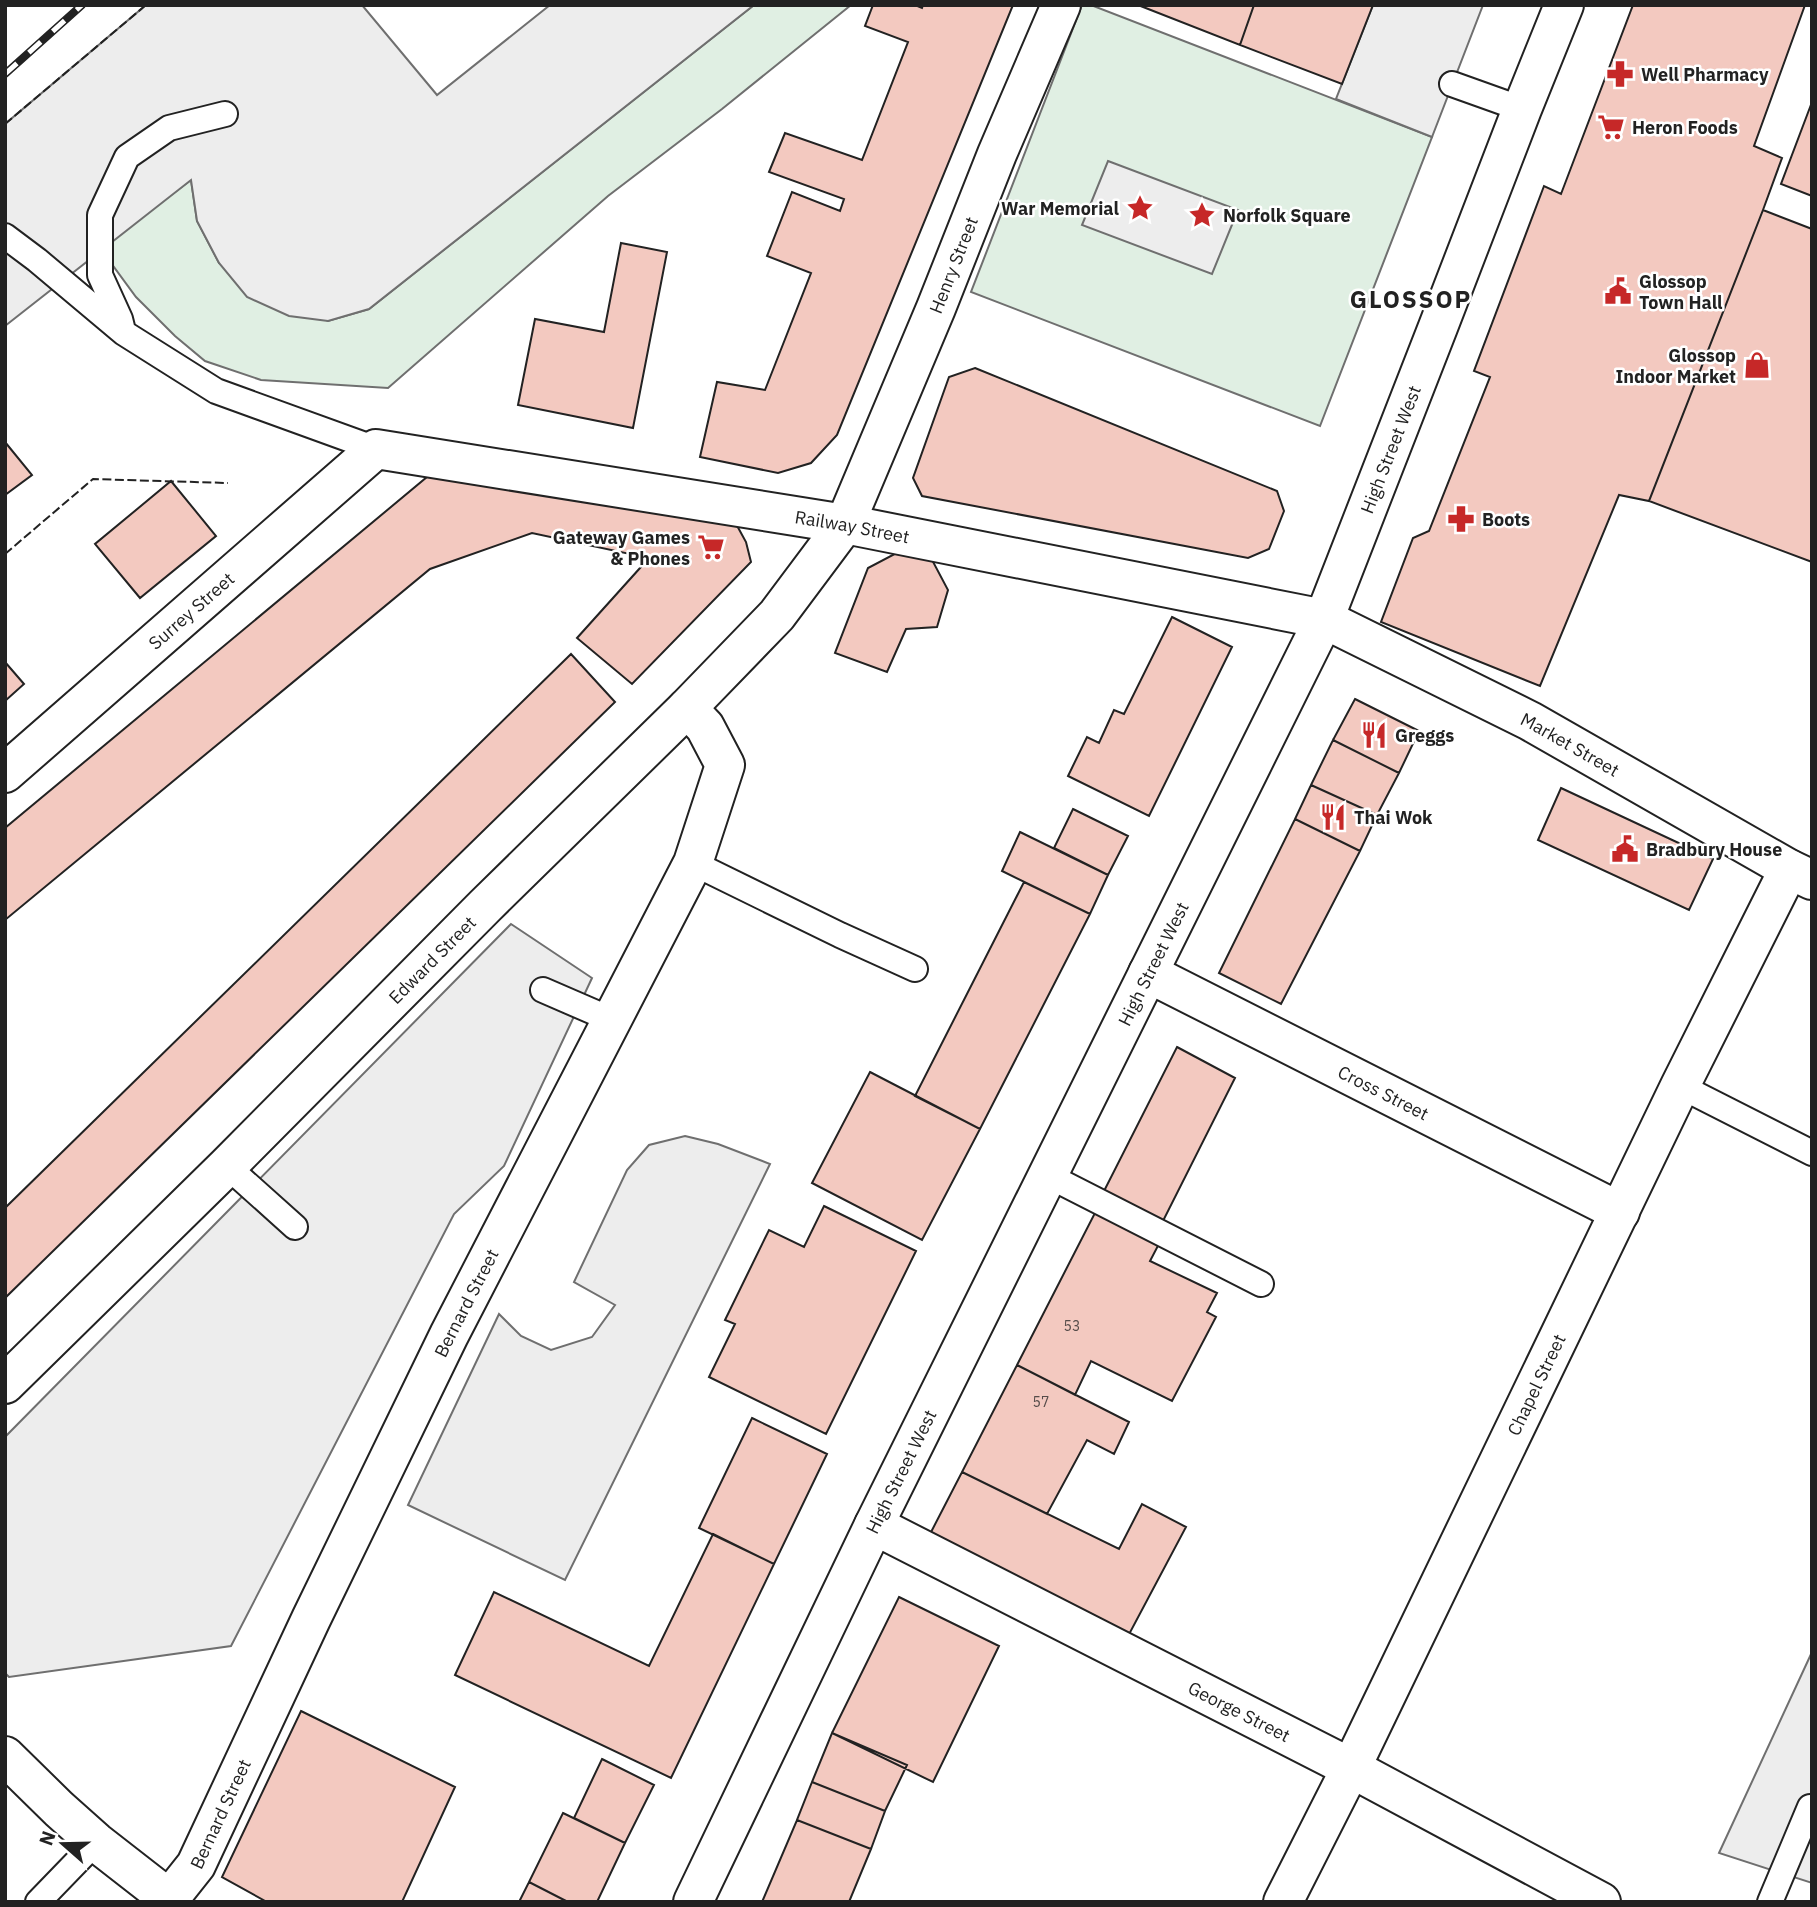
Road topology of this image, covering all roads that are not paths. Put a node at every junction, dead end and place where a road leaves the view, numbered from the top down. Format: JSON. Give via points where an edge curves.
{"nodes":[{"id":1,"x":1060,"y":5,"type":"edge"},
{"id":2,"x":1564,"y":5,"type":"edge"},
{"id":3,"x":1452,"y":84,"type":"dead end"},
{"id":4,"x":1522,"y":109,"type":"junction"},
{"id":5,"x":225,"y":114,"type":"dead end"},
{"id":6,"x":5,"y":236,"type":"edge"},
{"id":7,"x":124,"y":333,"type":"junction"},
{"id":8,"x":376,"y":449,"type":"junction"},
{"id":9,"x":845,"y":524,"type":"junction"},
{"id":10,"x":1324,"y":619,"type":"junction"},
{"id":11,"x":687,"y":708,"type":"junction"},
{"id":12,"x":5,"y":772,"type":"edge"},
{"id":13,"x":692,"y":863,"type":"junction"},
{"id":14,"x":1800,"y":874,"type":"edge"},
{"id":15,"x":915,"y":969,"type":"dead end"},
{"id":16,"x":1148,"y":972,"type":"junction"},
{"id":17,"x":542,"y":990,"type":"dead end"},
{"id":18,"x":610,"y":1019,"type":"junction"},
{"id":19,"x":1680,"y":1086,"type":"junction"},
{"id":20,"x":1812,"y":1153,"type":"edge"},
{"id":21,"x":227,"y":1166,"type":"junction"},
{"id":22,"x":1047,"y":1175,"type":"junction"},
{"id":23,"x":1620,"y":1212,"type":"junction"},
{"id":24,"x":295,"y":1227,"type":"dead end"},
{"id":25,"x":1261,"y":1284,"type":"dead end"},
{"id":26,"x":5,"y":1384,"type":"edge"},
{"id":27,"x":874,"y":1525,"type":"junction"},
{"id":28,"x":5,"y":1756,"type":"edge"},
{"id":29,"x":1351,"y":1768,"type":"junction"},
{"id":30,"x":1810,"y":1807,"type":"dead end"},
{"id":31,"x":96,"y":1842,"type":"junction"},
{"id":32,"x":171,"y":1900,"type":"edge"},
{"id":33,"x":38,"y":1902,"type":"edge"},
{"id":34,"x":693,"y":1902,"type":"edge"},
{"id":35,"x":1283,"y":1902,"type":"edge"},
{"id":36,"x":1601,"y":1902,"type":"edge"},
{"id":37,"x":1770,"y":1902,"type":"edge"}],
"edges":[{"from":1,"to":9,"type":"street","name":"Henry Street"},
{"from":2,"to":4,"type":"street","name":"High Street West"},
{"from":3,"to":4,"type":"lane"},
{"from":4,"to":10,"type":"street","name":"High Street West"},
{"from":5,"to":7,"type":"lane","via":[[169,128],[127,156],[100,215],[100,275]]},
{"from":6,"to":7,"type":"lane"},
{"from":7,"to":8,"type":"lane","via":[[216,391]]},
{"from":8,"to":9,"type":"street","name":"Railway Street"},
{"from":8,"to":12,"type":"street","name":"Surrey Street"},
{"from":9,"to":10,"type":"street","name":"Railway Street"},
{"from":9,"to":11,"type":"street","name":"Edward Street","via":[[777,615]]},
{"from":10,"to":14,"type":"street","name":"Market Street","via":[[1530,721]]},
{"from":10,"to":16,"type":"street","name":"High Street West"},
{"from":11,"to":13,"type":"street","name":"Bernard Street","via":[[705,727],[725,765]]},
{"from":11,"to":21,"type":"street","name":"Edward Street"},
{"from":13,"to":15,"type":"lane"},
{"from":13,"to":18,"type":"street","name":"Bernard Street"},
{"from":14,"to":19,"type":"street","name":"Chapel Street"},
{"from":16,"to":22,"type":"street","name":"High Street West"},
{"from":16,"to":23,"type":"street","name":"Cross Street"},
{"from":17,"to":18,"type":"lane"},
{"from":18,"to":32,"type":"street","name":"Bernard Street","via":[[449,1335],[196,1865]]},
{"from":19,"to":20,"type":"lane"},
{"from":19,"to":23,"type":"street","name":"Chapel Street"},
{"from":21,"to":24,"type":"lane"},
{"from":21,"to":26,"type":"street","name":"Edward Street"},
{"from":22,"to":25,"type":"lane"},
{"from":22,"to":27,"type":"street","name":"High Street West"},
{"from":23,"to":29,"type":"street","name":"Chapel Street"},
{"from":27,"to":29,"type":"street","name":"George Street"},
{"from":27,"to":34,"type":"street","name":"High Street West"},
{"from":28,"to":31,"type":"street"},
{"from":29,"to":35,"type":"street","name":"Chapel Street"},
{"from":29,"to":36,"type":"street","name":"George Street"},
{"from":30,"to":37,"type":"lane"},
{"from":31,"to":32,"type":"street"},
{"from":31,"to":33,"type":"lane"}]}
